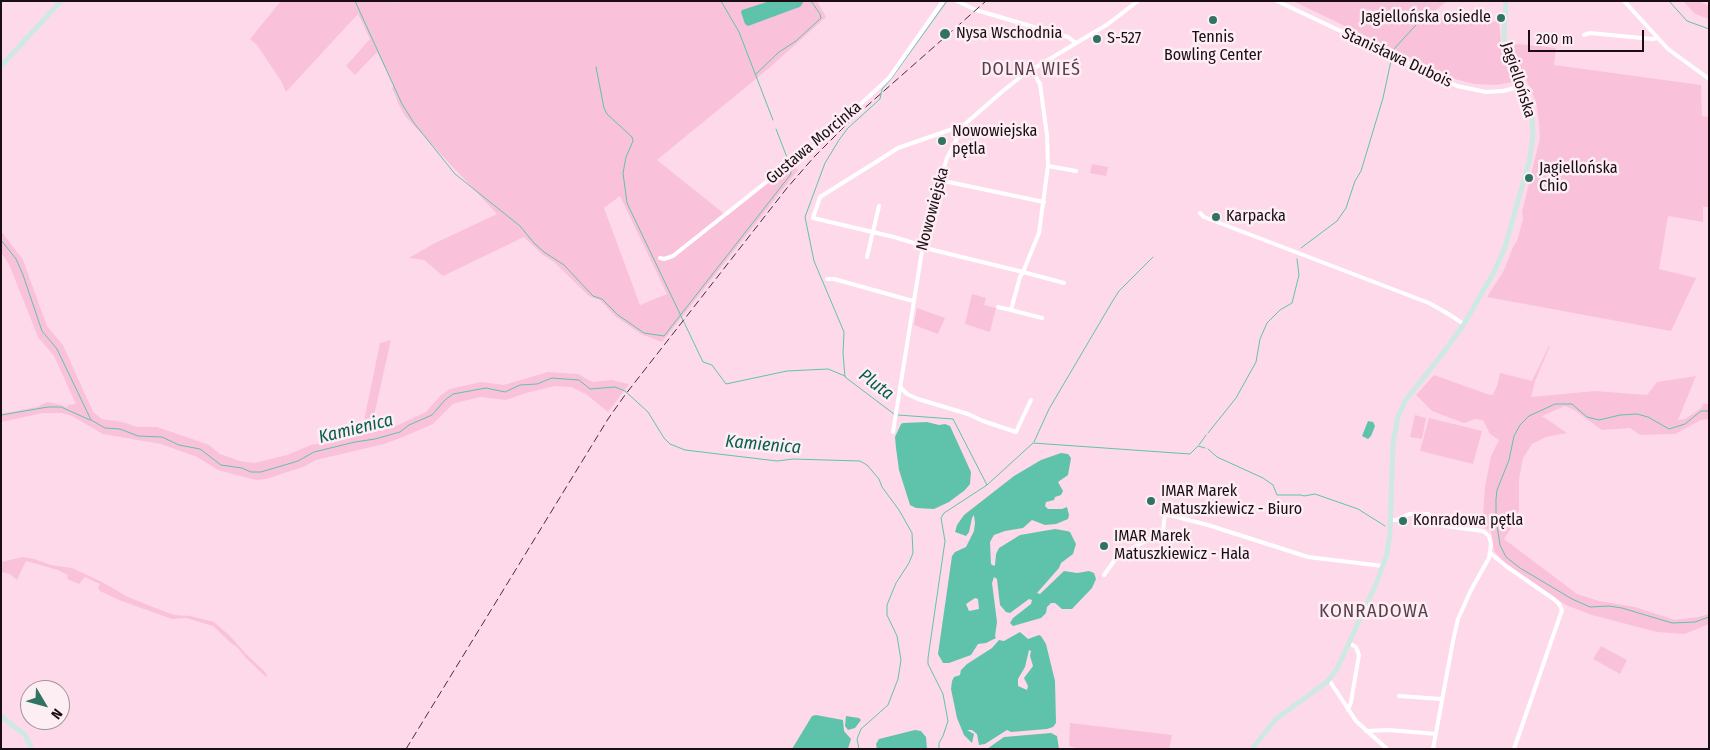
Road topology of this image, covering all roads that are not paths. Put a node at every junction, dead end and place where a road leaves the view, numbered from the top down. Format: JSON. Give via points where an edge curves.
{"nodes":[{"id":1,"x":61,"y":1,"type":"edge"},
{"id":2,"x":943,"y":1,"type":"edge"},
{"id":3,"x":957,"y":1,"type":"edge"},
{"id":4,"x":1138,"y":1,"type":"edge"},
{"id":5,"x":1277,"y":1,"type":"edge"},
{"id":6,"x":1506,"y":1,"type":"edge"},
{"id":7,"x":1624,"y":1,"type":"edge"},
{"id":8,"x":1584,"y":36,"type":"dead end"},
{"id":9,"x":1658,"y":38,"type":"junction"},
{"id":10,"x":1076,"y":43,"type":"junction"},
{"id":11,"x":1,"y":66,"type":"edge"},
{"id":12,"x":1032,"y":70,"type":"junction"},
{"id":13,"x":1709,"y":79,"type":"edge"},
{"id":14,"x":1522,"y":86,"type":"junction"},
{"id":15,"x":964,"y":125,"type":"junction"},
{"id":16,"x":1048,"y":166,"type":"junction"},
{"id":17,"x":1076,"y":171,"type":"dead end"},
{"id":18,"x":939,"y":180,"type":"junction"},
{"id":19,"x":1044,"y":202,"type":"junction"},
{"id":20,"x":879,"y":206,"type":"dead end"},
{"id":21,"x":1200,"y":213,"type":"dead end"},
{"id":22,"x":873,"y":232,"type":"junction"},
{"id":23,"x":922,"y":246,"type":"junction"},
{"id":24,"x":867,"y":257,"type":"dead end"},
{"id":25,"x":660,"y":258,"type":"dead end"},
{"id":26,"x":1023,"y":272,"type":"junction"},
{"id":27,"x":827,"y":279,"type":"dead end"},
{"id":28,"x":1064,"y":283,"type":"dead end"},
{"id":29,"x":913,"y":301,"type":"junction"},
{"id":30,"x":998,"y":307,"type":"dead end"},
{"id":31,"x":1011,"y":310,"type":"junction"},
{"id":32,"x":1042,"y":318,"type":"dead end"},
{"id":33,"x":1464,"y":324,"type":"junction"},
{"id":34,"x":900,"y":387,"type":"junction"},
{"id":35,"x":1031,"y":400,"type":"dead end"},
{"id":36,"x":892,"y":432,"type":"dead end"},
{"id":37,"x":1391,"y":520,"type":"junction"},
{"id":38,"x":1490,"y":552,"type":"junction"},
{"id":39,"x":1384,"y":566,"type":"junction"},
{"id":40,"x":1104,"y":575,"type":"dead end"},
{"id":41,"x":1349,"y":643,"type":"junction"},
{"id":42,"x":1329,"y":680,"type":"junction"},
{"id":43,"x":1399,"y":696,"type":"dead end"},
{"id":44,"x":1442,"y":700,"type":"junction"},
{"id":45,"x":1348,"y":710,"type":"junction"},
{"id":46,"x":1,"y":716,"type":"edge"},
{"id":47,"x":1366,"y":731,"type":"junction"},
{"id":48,"x":1436,"y":734,"type":"junction"},
{"id":49,"x":32,"y":749,"type":"edge"},
{"id":50,"x":1252,"y":749,"type":"edge"},
{"id":51,"x":1387,"y":749,"type":"edge"},
{"id":52,"x":1433,"y":749,"type":"edge"},
{"id":53,"x":1514,"y":749,"type":"edge"}],
"edges":[{"from":1,"to":11,"type":"street"},
{"from":2,"to":25,"type":"street","name":"Gustawa Morcinka","via":[[889,78],[826,136],[673,256]]},
{"from":3,"to":10,"type":"street","via":[[976,10],[1068,37]]},
{"from":4,"to":10,"type":"street","name":"Nowowiejska"},
{"from":5,"to":14,"type":"street","name":"Stanisława Dubois","via":[[1457,86],[1486,92]]},
{"from":6,"to":14,"type":"street","name":"Jagiellońska","via":[[1504,48]]},
{"from":7,"to":9,"type":"street"},
{"from":8,"to":9,"type":"street","via":[[1590,33]]},
{"from":9,"to":13,"type":"street"},
{"from":10,"to":12,"type":"street","name":"Nowowiejska"},
{"from":12,"to":15,"type":"street","name":"Nowowiejska"},
{"from":12,"to":16,"type":"street","via":[[1040,84],[1048,135]]},
{"from":14,"to":33,"type":"street","name":"Jagiellońska","via":[[1533,124],[1530,158],[1503,254]]},
{"from":15,"to":18,"type":"street","name":"Nowowiejska"},
{"from":15,"to":22,"type":"street","via":[[898,148],[820,197],[813,218]]},
{"from":16,"to":17,"type":"street"},
{"from":16,"to":19,"type":"street"},
{"from":18,"to":19,"type":"street"},
{"from":18,"to":23,"type":"street","name":"Nowowiejska"},
{"from":19,"to":26,"type":"street","via":[[1039,233]]},
{"from":20,"to":22,"type":"street"},
{"from":21,"to":33,"type":"street","via":[[1435,306]]},
{"from":22,"to":23,"type":"street"},
{"from":22,"to":24,"type":"street"},
{"from":23,"to":26,"type":"street"},
{"from":23,"to":29,"type":"street","name":"Nowowiejska"},
{"from":26,"to":28,"type":"street"},
{"from":26,"to":31,"type":"street"},
{"from":27,"to":29,"type":"street"},
{"from":29,"to":34,"type":"street","name":"Nowowiejska"},
{"from":30,"to":31,"type":"street"},
{"from":31,"to":32,"type":"street"},
{"from":33,"to":37,"type":"street","name":"Jagiellońska","via":[[1406,401],[1398,417],[1392,444]]},
{"from":34,"to":35,"type":"street","via":[[907,394],[1016,432]]},
{"from":34,"to":36,"type":"street","name":"Nowowiejska"},
{"from":37,"to":38,"type":"street","via":[[1409,514],[1426,514],[1445,526],[1483,531],[1490,540]]},
{"from":37,"to":39,"type":"street","name":"Jagiellońska"},
{"from":38,"to":44,"type":"street","via":[[1458,619]]},
{"from":38,"to":53,"type":"street","via":[[1560,604],[1562,610]]},
{"from":39,"to":40,"type":"street","via":[[1308,557],[1165,514],[1162,531],[1117,557]]},
{"from":39,"to":41,"type":"street","name":"Jagiellońska"},
{"from":41,"to":42,"type":"street","name":"Jagiellońska"},
{"from":41,"to":45,"type":"street","via":[[1359,655]]},
{"from":42,"to":45,"type":"street"},
{"from":42,"to":50,"type":"street","via":[[1276,719]]},
{"from":43,"to":44,"type":"street"},
{"from":44,"to":48,"type":"street"},
{"from":45,"to":47,"type":"street"},
{"from":46,"to":49,"type":"street","via":[[22,732]]},
{"from":47,"to":48,"type":"street"},
{"from":47,"to":51,"type":"street"},
{"from":48,"to":52,"type":"street"}]}
